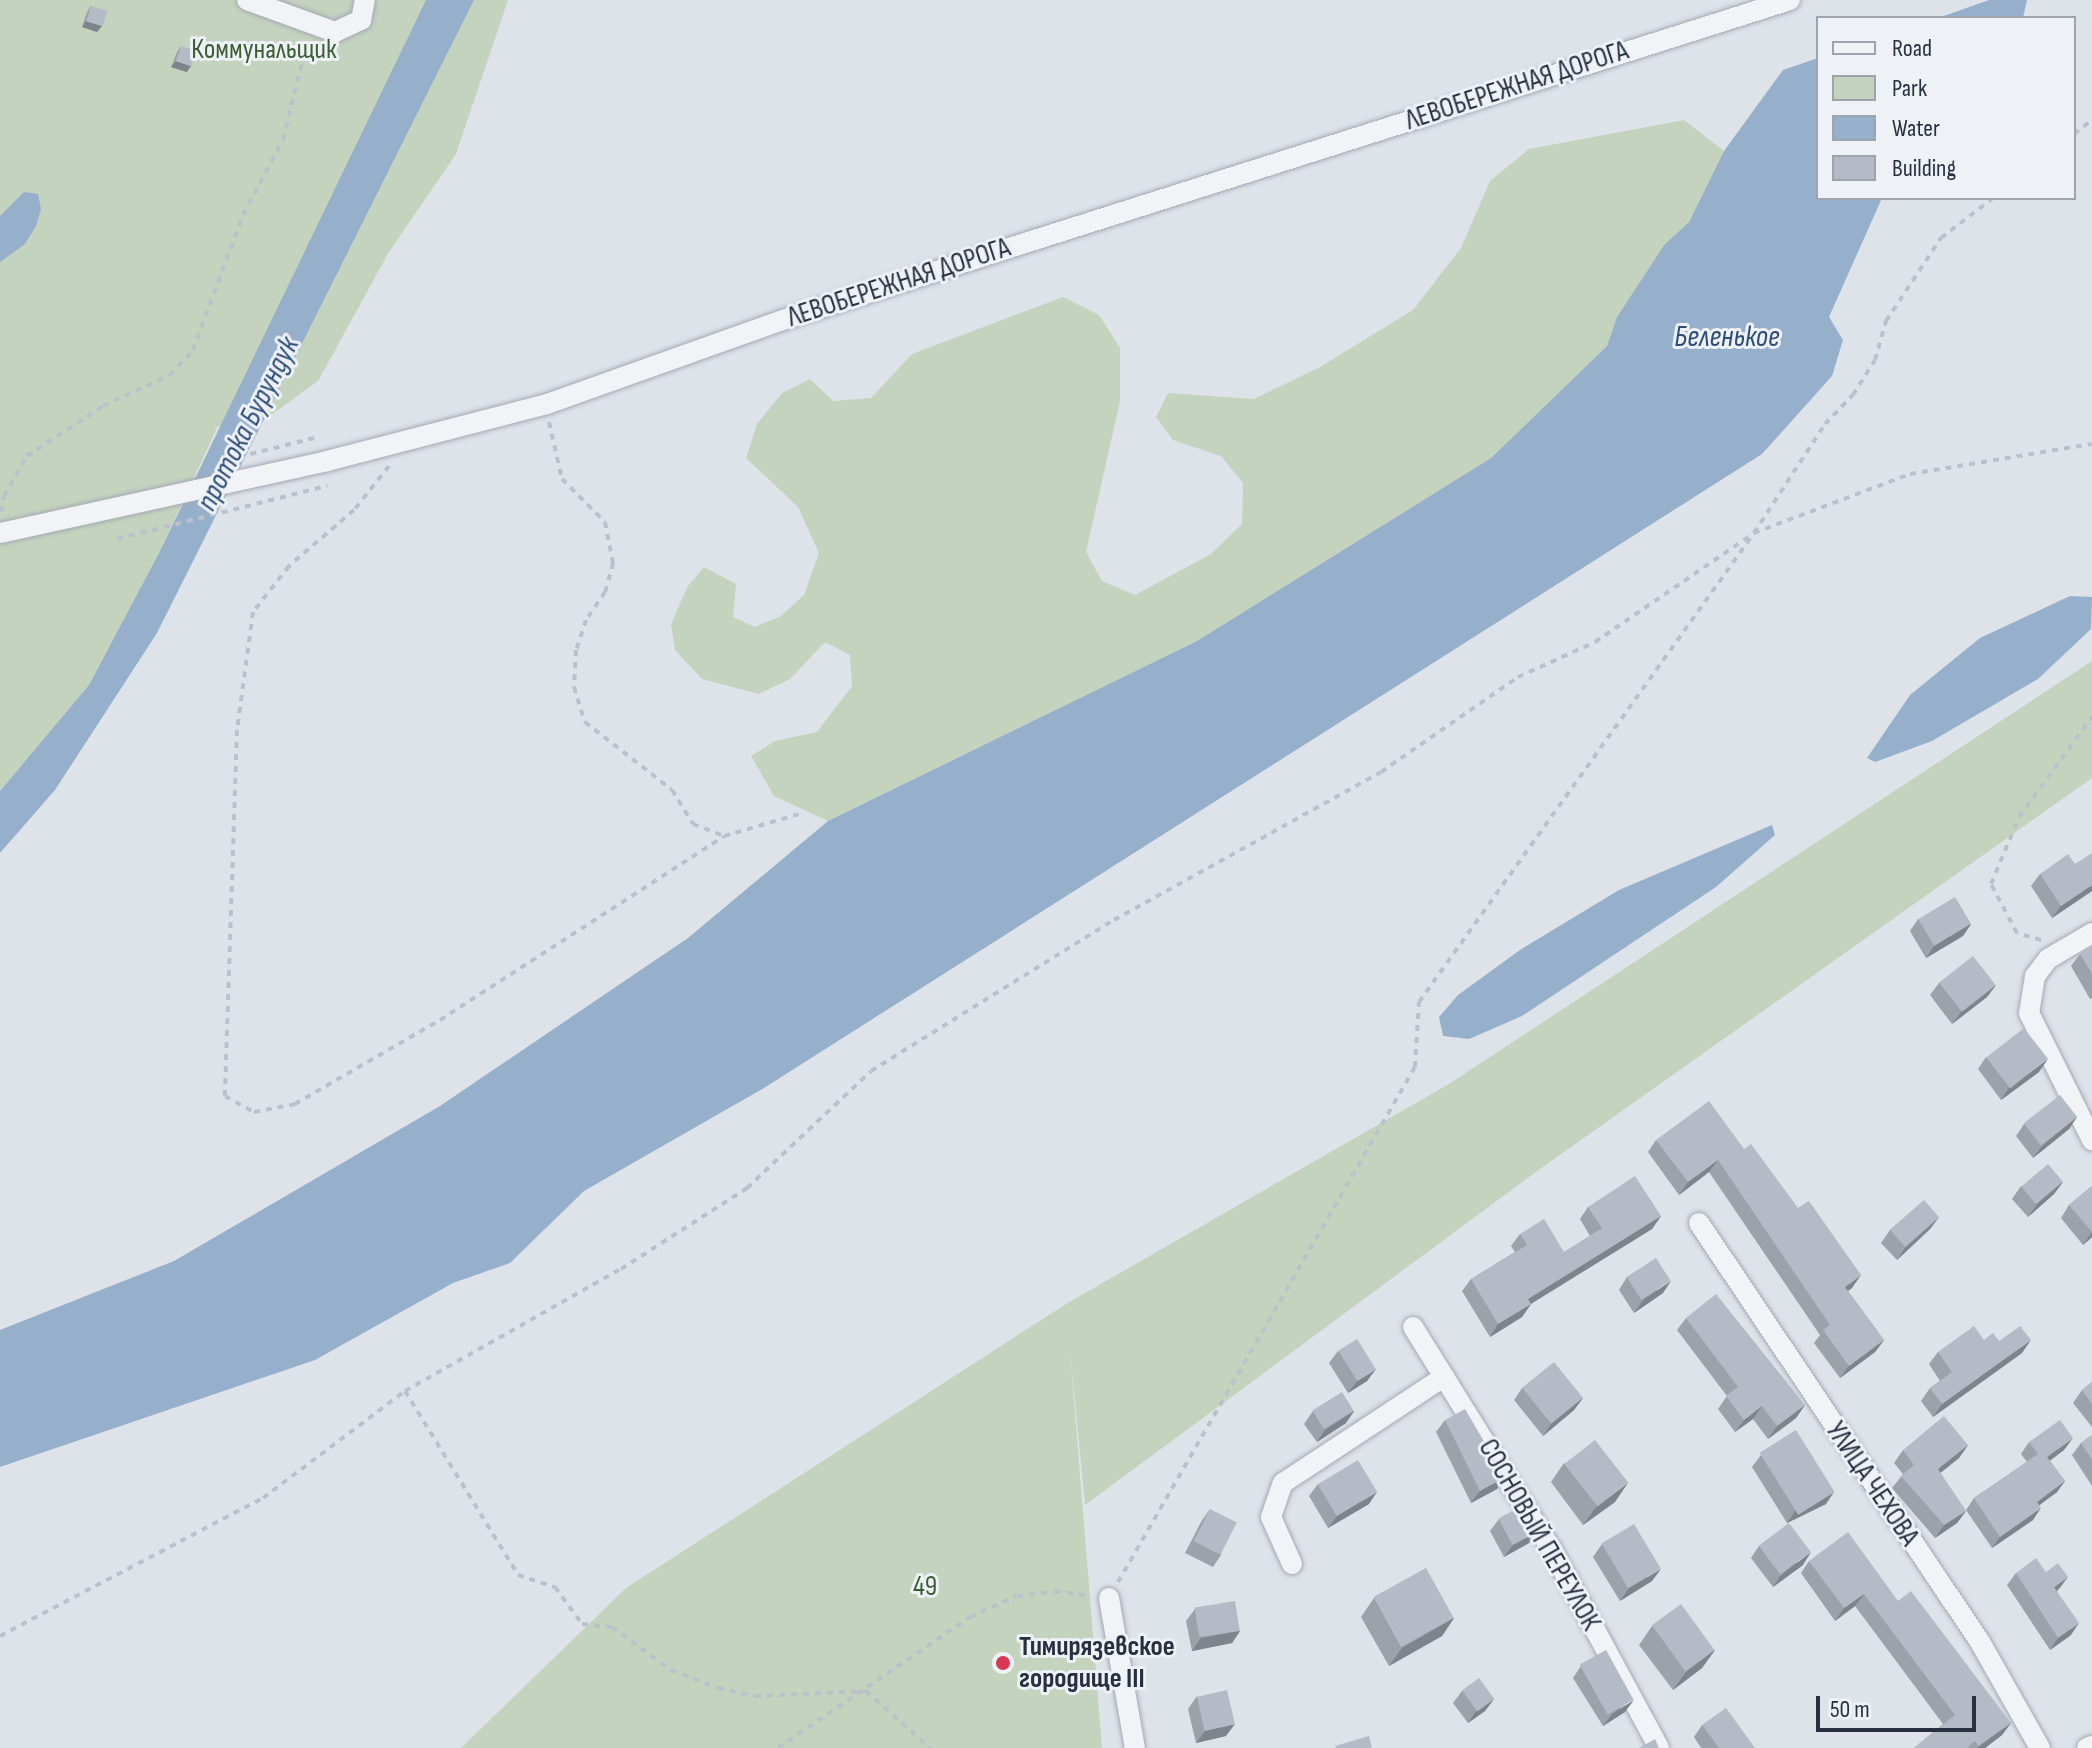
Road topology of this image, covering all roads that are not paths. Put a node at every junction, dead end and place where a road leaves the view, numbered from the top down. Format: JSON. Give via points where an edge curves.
{"nodes":[{"id":1,"x":247,"y":0,"type":"edge"},
{"id":2,"x":365,"y":0,"type":"edge"},
{"id":3,"x":1790,"y":0,"type":"edge"},
{"id":4,"x":0,"y":533,"type":"edge"},
{"id":5,"x":2092,"y":933,"type":"edge"},
{"id":6,"x":2092,"y":1140,"type":"edge"},
{"id":7,"x":1699,"y":1223,"type":"dead end"},
{"id":8,"x":1413,"y":1327,"type":"dead end"},
{"id":9,"x":1444,"y":1377,"type":"junction"},
{"id":10,"x":1292,"y":1564,"type":"dead end"},
{"id":11,"x":1109,"y":1598,"type":"road end"},
{"id":12,"x":1135,"y":1748,"type":"edge"},
{"id":13,"x":1659,"y":1748,"type":"edge"},
{"id":14,"x":2040,"y":1748,"type":"edge"}],
"edges":[{"from":1,"to":2,"type":"street","via":[[335,32],[361,20]]},
{"from":3,"to":4,"type":"street","name":"ЛЕВОБЕРЕЖНАЯ ДОРОГА","via":[[807,312],[547,404],[327,461]]},
{"from":5,"to":6,"type":"street","via":[[2064,947],[2035,976],[2029,1013]]},
{"from":7,"to":14,"type":"street","name":"УЛИЦА ЧЕХОВА","via":[[1980,1642]]},
{"from":8,"to":9,"type":"street","name":"СОСНОВЫЙ ПЕРЕУЛОК"},
{"from":9,"to":10,"type":"street","via":[[1283,1483],[1271,1517]]},
{"from":9,"to":13,"type":"street","name":"СОСНОВЫЙ ПЕРЕУЛОК","via":[[1552,1550]]},
{"from":11,"to":12,"type":"street"}]}
